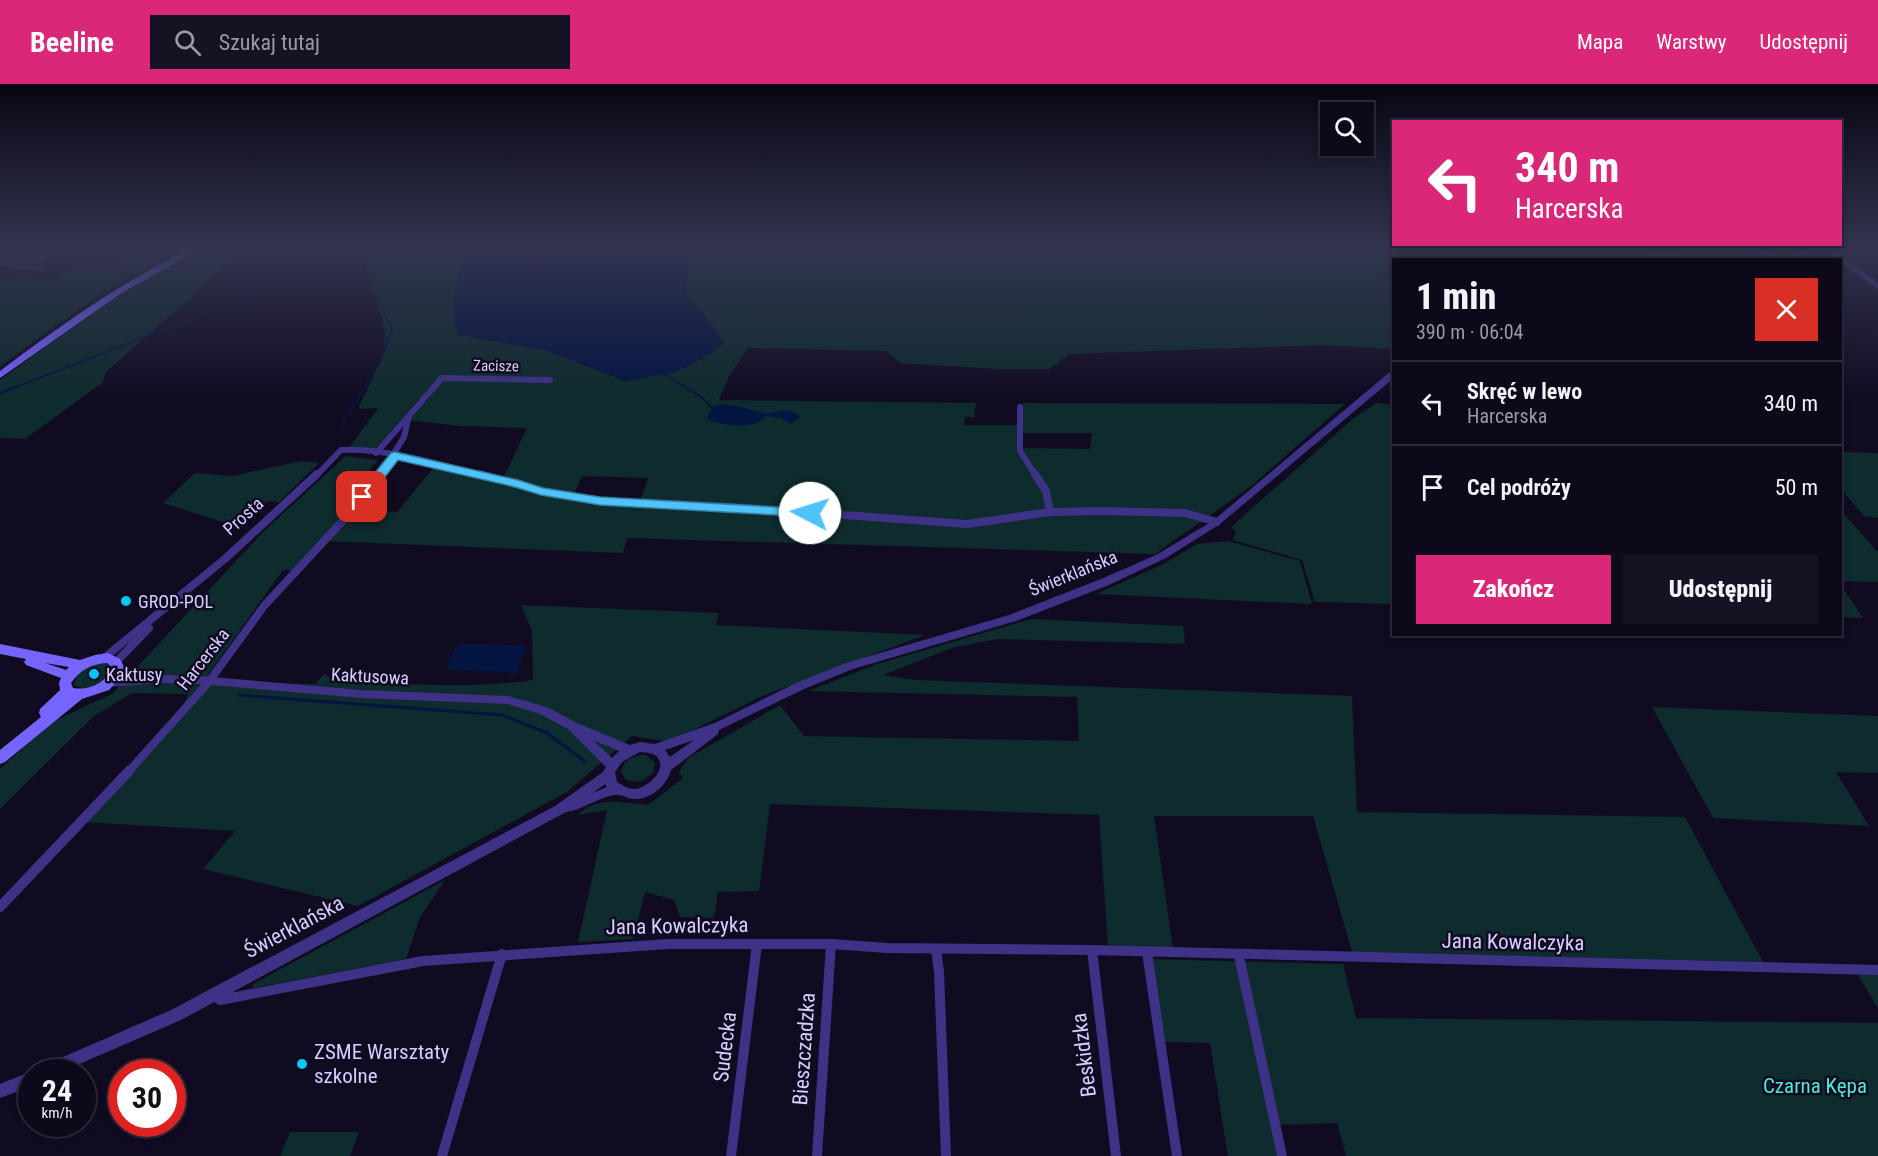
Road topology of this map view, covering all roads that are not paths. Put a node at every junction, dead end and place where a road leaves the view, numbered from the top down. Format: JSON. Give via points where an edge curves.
{"nodes":[{"id":1,"x":104,"y":298,"type":"edge"},
{"id":2,"x":0,"y":375,"type":"edge"},
{"id":3,"x":1392,"y":375,"type":"edge"},
{"id":4,"x":442,"y":378,"type":"joint"},
{"id":5,"x":550,"y":380,"type":"dead end"},
{"id":6,"x":1020,"y":407,"type":"dead end"},
{"id":7,"x":409,"y":416,"type":"junction"},
{"id":8,"x":376,"y":453,"type":"junction"},
{"id":9,"x":395,"y":456,"type":"junction"},
{"id":10,"x":1050,"y":512,"type":"junction"},
{"id":11,"x":1217,"y":522,"type":"junction"},
{"id":12,"x":6,"y":651,"type":"edge"},
{"id":13,"x":28,"y":658,"type":"junction"},
{"id":14,"x":113,"y":664,"type":"junction"},
{"id":15,"x":81,"y":665,"type":"junction"},
{"id":16,"x":68,"y":676,"type":"junction"},
{"id":17,"x":163,"y":679,"type":"junction"},
{"id":18,"x":210,"y":680,"type":"junction"},
{"id":19,"x":109,"y":682,"type":"junction"},
{"id":20,"x":73,"y":693,"type":"junction"},
{"id":21,"x":571,"y":725,"type":"junction"},
{"id":22,"x":721,"y":725,"type":"junction"},
{"id":23,"x":656,"y":749,"type":"junction"},
{"id":24,"x":629,"y":750,"type":"junction"},
{"id":25,"x":0,"y":758,"type":"edge"},
{"id":26,"x":667,"y":766,"type":"junction"},
{"id":27,"x":611,"y":770,"type":"junction"},
{"id":28,"x":617,"y":789,"type":"junction"},
{"id":29,"x":559,"y":810,"type":"junction"},
{"id":30,"x":0,"y":907,"type":"edge"},
{"id":31,"x":757,"y":944,"type":"junction"},
{"id":32,"x":831,"y":944,"type":"junction"},
{"id":33,"x":936,"y":949,"type":"junction"},
{"id":34,"x":1092,"y":950,"type":"junction"},
{"id":35,"x":1147,"y":952,"type":"junction"},
{"id":36,"x":502,"y":954,"type":"junction"},
{"id":37,"x":1239,"y":956,"type":"junction"},
{"id":38,"x":1878,"y":970,"type":"edge"},
{"id":39,"x":214,"y":995,"type":"junction"},
{"id":40,"x":77,"y":1059,"type":"edge"},
{"id":41,"x":18,"y":1084,"type":"edge"},
{"id":42,"x":0,"y":1091,"type":"edge"},
{"id":43,"x":442,"y":1156,"type":"edge"},
{"id":44,"x":731,"y":1156,"type":"edge"},
{"id":45,"x":816,"y":1156,"type":"edge"},
{"id":46,"x":946,"y":1156,"type":"edge"},
{"id":47,"x":1116,"y":1156,"type":"edge"},
{"id":48,"x":1177,"y":1156,"type":"edge"},
{"id":49,"x":1282,"y":1156,"type":"edge"}],
"edges":[{"from":1,"to":2,"type":"main road"},
{"from":3,"to":11,"type":"street","name":"Świerklańska"},
{"from":4,"to":5,"type":"street","name":"Zacisze"},
{"from":4,"to":7,"type":"street","name":"Harcerska"},
{"from":6,"to":10,"type":"street","via":[[1020,451],[1046,491]]},
{"from":7,"to":8,"type":"street","name":"Harcerska"},
{"from":7,"to":9,"type":"street","name":"Harcerska"},
{"from":8,"to":9,"type":"street"},
{"from":8,"to":14,"type":"street","name":"Prosta","via":[[341,450],[168,608]]},
{"from":9,"to":10,"type":"street","via":[[541,491],[618,502],[967,524]]},
{"from":9,"to":18,"type":"street","name":"Harcerska","via":[[264,605]]},
{"from":10,"to":11,"type":"street","via":[[1185,513]]},
{"from":11,"to":22,"type":"street","name":"Świerklańska","via":[[1162,556],[1105,582],[1002,622],[842,669]]},
{"from":12,"to":13,"type":"main road"},
{"from":13,"to":15,"type":"main road"},
{"from":13,"to":16,"type":"main road"},
{"from":14,"to":15,"type":"main road"},
{"from":14,"to":17,"type":"street","name":"Kaktusowa"},
{"from":14,"to":19,"type":"main road"},
{"from":15,"to":16,"type":"main road"},
{"from":16,"to":20,"type":"main road","via":[[64,686]]},
{"from":17,"to":18,"type":"street","name":"Kaktusowa"},
{"from":17,"to":19,"type":"street","name":"Kaktusowa"},
{"from":18,"to":21,"type":"street","name":"Kaktusowa","via":[[352,694],[508,700],[543,710]]},
{"from":18,"to":30,"type":"street","name":"Harcerska"},
{"from":19,"to":20,"type":"main road","via":[[97,690]]},
{"from":20,"to":25,"type":"main road"},
{"from":21,"to":24,"type":"street","name":"Kaktusowa"},
{"from":21,"to":27,"type":"street","name":"Kaktusowa"},
{"from":22,"to":23,"type":"street","name":"Świerklańska"},
{"from":22,"to":26,"type":"street","name":"Świerklańska"},
{"from":23,"to":24,"type":"street"},
{"from":23,"to":26,"type":"street"},
{"from":24,"to":27,"type":"street","via":[[619,756]]},
{"from":26,"to":28,"type":"street","via":[[662,780],[646,791],[633,794]]},
{"from":27,"to":28,"type":"street"},
{"from":27,"to":29,"type":"street","name":"Świerklańska"},
{"from":28,"to":29,"type":"street","name":"Świerklańska"},
{"from":29,"to":39,"type":"street","name":"Świerklańska"},
{"from":31,"to":32,"type":"street","name":"Jana Kowalczyka"},
{"from":31,"to":36,"type":"street","name":"Jana Kowalczyka","via":[[661,944]]},
{"from":31,"to":44,"type":"street","name":"Sudecka"},
{"from":32,"to":33,"type":"street","name":"Jana Kowalczyka"},
{"from":32,"to":45,"type":"street","name":"Bieszczadzka"},
{"from":33,"to":34,"type":"street","name":"Jana Kowalczyka"},
{"from":33,"to":46,"type":"street"},
{"from":34,"to":35,"type":"street","name":"Jana Kowalczyka"},
{"from":34,"to":47,"type":"street","name":"Beskidzka"},
{"from":35,"to":37,"type":"street","name":"Jana Kowalczyka"},
{"from":35,"to":48,"type":"street"},
{"from":36,"to":39,"type":"street","name":"Jana Kowalczyka","via":[[399,965],[220,1000]]},
{"from":36,"to":43,"type":"street"},
{"from":37,"to":38,"type":"street","name":"Jana Kowalczyka"},
{"from":37,"to":49,"type":"street"},
{"from":39,"to":40,"type":"street","name":"Świerklańska"},
{"from":41,"to":42,"type":"street"}]}
